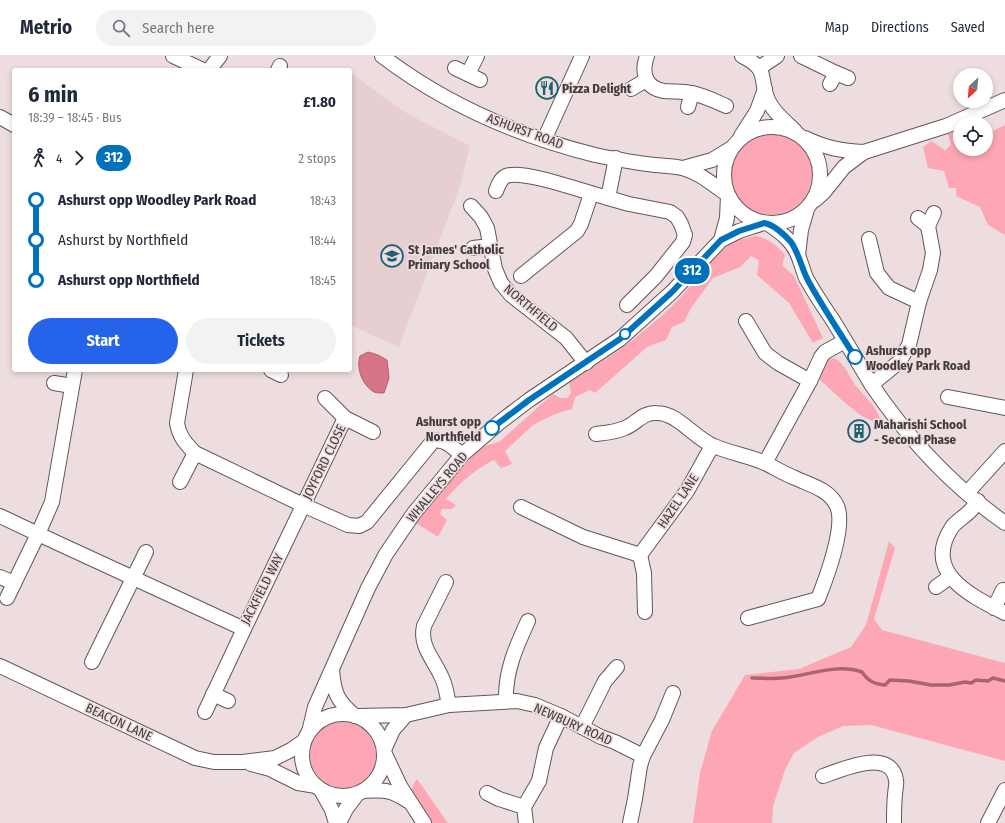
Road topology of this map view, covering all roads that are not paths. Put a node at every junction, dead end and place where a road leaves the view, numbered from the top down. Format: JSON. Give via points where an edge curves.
{"nodes":[{"id":1,"x":173,"y":56,"type":"edge"},
{"id":2,"x":220,"y":56,"type":"edge"},
{"id":3,"x":382,"y":56,"type":"edge"},
{"id":4,"x":477,"y":56,"type":"edge"},
{"id":5,"x":582,"y":56,"type":"edge"},
{"id":6,"x":647,"y":56,"type":"edge"},
{"id":7,"x":742,"y":56,"type":"edge"},
{"id":8,"x":777,"y":56,"type":"edge"},
{"id":9,"x":801,"y":56,"type":"edge"},
{"id":10,"x":199,"y":68,"type":"edge"},
{"id":11,"x":211,"y":68,"type":"edge"},
{"id":12,"x":455,"y":68,"type":"dead end"},
{"id":13,"x":759,"y":68,"type":"junction"},
{"id":14,"x":838,"y":78,"type":"dead end"},
{"id":15,"x":646,"y":80,"type":"junction"},
{"id":16,"x":631,"y":89,"type":"dead end"},
{"id":17,"x":765,"y":89,"type":"junction"},
{"id":18,"x":692,"y":93,"type":"junction"},
{"id":19,"x":1005,"y":100,"type":"edge"},
{"id":20,"x":726,"y":106,"type":"dead end"},
{"id":21,"x":688,"y":107,"type":"dead end"},
{"id":22,"x":0,"y":117,"type":"edge"},
{"id":23,"x":12,"y":124,"type":"edge"},
{"id":24,"x":799,"y":134,"type":"junction"},
{"id":25,"x":740,"y":137,"type":"junction"},
{"id":26,"x":544,"y":140,"type":"junction"},
{"id":27,"x":730,"y":149,"type":"junction"},
{"id":28,"x":864,"y":152,"type":"junction"},
{"id":29,"x":616,"y":158,"type":"junction"},
{"id":30,"x":683,"y":168,"type":"junction"},
{"id":31,"x":496,"y":191,"type":"dead end"},
{"id":32,"x":591,"y":194,"type":"junction"},
{"id":33,"x":727,"y":195,"type":"junction"},
{"id":34,"x":608,"y":198,"type":"junction"},
{"id":35,"x":471,"y":206,"type":"dead end"},
{"id":36,"x":808,"y":207,"type":"junction"},
{"id":37,"x":934,"y":214,"type":"dead end"},
{"id":38,"x":765,"y":223,"type":"junction"},
{"id":39,"x":869,"y":239,"type":"dead end"},
{"id":40,"x":721,"y":240,"type":"junction"},
{"id":41,"x":490,"y":246,"type":"junction"},
{"id":42,"x":473,"y":248,"type":"dead end"},
{"id":43,"x":798,"y":255,"type":"junction"},
{"id":44,"x":521,"y":276,"type":"dead end"},
{"id":45,"x":919,"y":302,"type":"junction"},
{"id":46,"x":627,"y":305,"type":"dead end"},
{"id":47,"x":746,"y":322,"type":"dead end"},
{"id":48,"x":845,"y":341,"type":"junction"},
{"id":49,"x":586,"y":363,"type":"junction"},
{"id":50,"x":75,"y":372,"type":"edge"},
{"id":51,"x":186,"y":372,"type":"edge"},
{"id":52,"x":810,"y":381,"type":"junction"},
{"id":53,"x":54,"y":383,"type":"dead end"},
{"id":54,"x":872,"y":384,"type":"junction"},
{"id":55,"x":72,"y":386,"type":"junction"},
{"id":56,"x":948,"y":397,"type":"dead end"},
{"id":57,"x":326,"y":398,"type":"dead end"},
{"id":58,"x":1005,"y":408,"type":"edge"},
{"id":59,"x":345,"y":418,"type":"junction"},
{"id":60,"x":373,"y":432,"type":"dead end"},
{"id":61,"x":596,"y":434,"type":"dead end"},
{"id":62,"x":712,"y":446,"type":"junction"},
{"id":63,"x":1005,"y":451,"type":"edge"},
{"id":64,"x":195,"y":453,"type":"junction"},
{"id":65,"x":462,"y":456,"type":"junction"},
{"id":66,"x":765,"y":463,"type":"junction"},
{"id":67,"x":180,"y":482,"type":"dead end"},
{"id":68,"x":972,"y":497,"type":"junction"},
{"id":69,"x":303,"y":505,"type":"junction"},
{"id":70,"x":521,"y":507,"type":"dead end"},
{"id":71,"x":0,"y":516,"type":"edge"},
{"id":72,"x":1005,"y":523,"type":"edge"},
{"id":73,"x":38,"y":534,"type":"junction"},
{"id":74,"x":146,"y":552,"type":"dead end"},
{"id":75,"x":640,"y":555,"type":"junction"},
{"id":76,"x":0,"y":577,"type":"edge"},
{"id":77,"x":950,"y":577,"type":"junction"},
{"id":78,"x":133,"y":578,"type":"junction"},
{"id":79,"x":446,"y":581,"type":"dead end"},
{"id":80,"x":14,"y":583,"type":"junction"},
{"id":81,"x":936,"y":588,"type":"dead end"},
{"id":82,"x":1003,"y":590,"type":"dead end"},
{"id":83,"x":7,"y":598,"type":"dead end"},
{"id":84,"x":999,"y":610,"type":"edge"},
{"id":85,"x":645,"y":612,"type":"dead end"},
{"id":86,"x":748,"y":618,"type":"dead end"},
{"id":87,"x":529,"y":621,"type":"dead end"},
{"id":88,"x":244,"y":629,"type":"junction"},
{"id":89,"x":93,"y":663,"type":"dead end"},
{"id":90,"x":0,"y":666,"type":"edge"},
{"id":91,"x":619,"y":666,"type":"dead end"},
{"id":92,"x":332,"y":668,"type":"junction"},
{"id":93,"x":673,"y":692,"type":"dead end"},
{"id":94,"x":213,"y":694,"type":"junction"},
{"id":95,"x":228,"y":701,"type":"dead end"},
{"id":96,"x":506,"y":701,"type":"junction"},
{"id":97,"x":449,"y":705,"type":"junction"},
{"id":98,"x":205,"y":712,"type":"dead end"},
{"id":99,"x":406,"y":715,"type":"junction"},
{"id":100,"x":356,"y":716,"type":"junction"},
{"id":101,"x":561,"y":716,"type":"junction"},
{"id":102,"x":582,"y":727,"type":"junction"},
{"id":103,"x":307,"y":736,"type":"junction"},
{"id":104,"x":384,"y":751,"type":"junction"},
{"id":105,"x":643,"y":756,"type":"junction"},
{"id":106,"x":243,"y":762,"type":"junction"},
{"id":107,"x":823,"y":776,"type":"dead end"},
{"id":108,"x":319,"y":788,"type":"junction"},
{"id":109,"x":1005,"y":790,"type":"edge"},
{"id":110,"x":360,"y":792,"type":"junction"},
{"id":111,"x":487,"y":793,"type":"dead end"},
{"id":112,"x":410,"y":803,"type":"junction"},
{"id":113,"x":524,"y":807,"type":"junction"},
{"id":114,"x":337,"y":823,"type":"edge"},
{"id":115,"x":424,"y":823,"type":"edge"},
{"id":116,"x":526,"y":823,"type":"edge"},
{"id":117,"x":630,"y":823,"type":"edge"},
{"id":118,"x":894,"y":823,"type":"edge"},
{"id":119,"x":988,"y":823,"type":"edge"}],
"edges":[{"from":1,"to":10,"type":"street"},
{"from":2,"to":11,"type":"street"},
{"from":3,"to":26,"type":"street","name":"ASHURST ROAD","via":[[425,85],[468,109]]},
{"from":4,"to":12,"type":"street","via":[[474,77]]},
{"from":5,"to":26,"type":"street"},
{"from":6,"to":15,"type":"street","via":[[644,69]]},
{"from":7,"to":13,"type":"street"},
{"from":8,"to":13,"type":"street"},
{"from":9,"to":14,"type":"street"},
{"from":13,"to":17,"type":"street"},
{"from":15,"to":16,"type":"street"},
{"from":15,"to":18,"type":"street","via":[[658,89]]},
{"from":17,"to":24,"type":"street","via":[[776,112]]},
{"from":17,"to":25,"type":"street","via":[[757,111]]},
{"from":18,"to":20,"type":"street"},
{"from":18,"to":21,"type":"street"},
{"from":19,"to":28,"type":"street","via":[[946,126]]},
{"from":22,"to":23,"type":"street"},
{"from":24,"to":25,"type":"street","via":[[783,127],[768,126]]},
{"from":24,"to":28,"type":"street","via":[[825,147]]},
{"from":24,"to":36,"type":"street","via":[[812,147],[820,169],[817,193]]},
{"from":25,"to":27,"type":"street"},
{"from":26,"to":29,"type":"street","name":"ASHURST ROAD"},
{"from":27,"to":30,"type":"street","name":"ASHURST ROAD","via":[[712,160]]},
{"from":27,"to":33,"type":"street","via":[[724,163],[723,178]]},
{"from":28,"to":36,"type":"street","via":[[844,167]]},
{"from":29,"to":30,"type":"street","name":"ASHURST ROAD"},
{"from":29,"to":34,"type":"street"},
{"from":30,"to":33,"type":"street","name":"ASHURST ROAD","via":[[705,179]]},
{"from":31,"to":32,"type":"street","via":[[503,178],[524,175]]},
{"from":32,"to":34,"type":"street"},
{"from":32,"to":44,"type":"street","via":[[581,224],[576,231]]},
{"from":33,"to":38,"type":"street","via":[[737,209],[750,218]]},
{"from":33,"to":40,"type":"street","name":"WHALLEYS ROAD","via":[[727,218]]},
{"from":34,"to":46,"type":"street","via":[[670,212],[682,224],[685,235],[683,242],[656,276]]},
{"from":35,"to":41,"type":"street","name":"NORTHFIELD","via":[[484,222]]},
{"from":36,"to":38,"type":"street","via":[[795,217],[782,222]]},
{"from":36,"to":43,"type":"street","via":[[801,230]]},
{"from":37,"to":45,"type":"street","via":[[923,222],[933,253]]},
{"from":38,"to":40,"type":"street","name":"WHALLEYS ROAD"},
{"from":38,"to":43,"type":"street","via":[[785,236]]},
{"from":39,"to":45,"type":"street","via":[[877,272],[889,288]]},
{"from":40,"to":49,"type":"street","name":"WHALLEYS ROAD","via":[[672,292],[620,339]]},
{"from":41,"to":42,"type":"street"},
{"from":41,"to":49,"type":"street","name":"NORTHFIELD","via":[[498,276],[505,288],[566,338]]},
{"from":43,"to":48,"type":"street","via":[[810,284]]},
{"from":45,"to":54,"type":"street","via":[[906,351],[899,362]]},
{"from":47,"to":52,"type":"street","via":[[765,353]]},
{"from":48,"to":52,"type":"street","via":[[825,352]]},
{"from":48,"to":54,"type":"street"},
{"from":49,"to":65,"type":"street","name":"WHALLEYS ROAD","via":[[551,384],[500,422]]},
{"from":50,"to":55,"type":"street"},
{"from":51,"to":64,"type":"street","via":[[177,423],[182,439]]},
{"from":52,"to":66,"type":"street"},
{"from":53,"to":55,"type":"street"},
{"from":54,"to":68,"type":"street","via":[[906,431],[936,464]]},
{"from":55,"to":73,"type":"street","via":[[52,502]]},
{"from":56,"to":58,"type":"street"},
{"from":57,"to":59,"type":"street","name":"JOYFORD CLOSE"},
{"from":59,"to":60,"type":"street","name":"JOYFORD CLOSE"},
{"from":59,"to":69,"type":"street","name":"JOYFORD CLOSE"},
{"from":61,"to":62,"type":"street","via":[[626,428],[645,414],[657,413],[668,415]]},
{"from":62,"to":66,"type":"street"},
{"from":62,"to":75,"type":"street","name":"HAZEL LANE","via":[[687,491]]},
{"from":63,"to":68,"type":"street"},
{"from":64,"to":67,"type":"street"},
{"from":64,"to":69,"type":"street"},
{"from":65,"to":69,"type":"street","via":[[446,442],[434,441],[368,522],[359,526],[348,525]]},
{"from":65,"to":92,"type":"street","name":"WHALLEYS ROAD","via":[[414,513],[386,554]]},
{"from":66,"to":86,"type":"street","via":[[827,492],[837,507],[840,524],[828,576],[818,599]]},
{"from":68,"to":72,"type":"street"},
{"from":68,"to":77,"type":"street","via":[[970,511],[953,526],[946,539],[943,560]]},
{"from":69,"to":88,"type":"street","name":"JACKFIELD WAY"},
{"from":70,"to":75,"type":"street","via":[[583,537]]},
{"from":71,"to":73,"type":"street","name":"JACKFIELD WAY"},
{"from":73,"to":78,"type":"street","name":"JACKFIELD WAY"},
{"from":73,"to":80,"type":"street"},
{"from":74,"to":78,"type":"street"},
{"from":75,"to":85,"type":"street","via":[[644,572]]},
{"from":76,"to":80,"type":"street"},
{"from":77,"to":81,"type":"street"},
{"from":77,"to":84,"type":"street","via":[[964,590]]},
{"from":78,"to":88,"type":"street","name":"JACKFIELD WAY"},
{"from":78,"to":89,"type":"street"},
{"from":79,"to":97,"type":"street","via":[[422,632],[424,645],[442,677]]},
{"from":80,"to":83,"type":"street"},
{"from":82,"to":84,"type":"street"},
{"from":87,"to":96,"type":"street","via":[[512,656],[507,677]]},
{"from":88,"to":94,"type":"street"},
{"from":90,"to":106,"type":"street","name":"BEACON LANE","via":[[195,758],[214,762]]},
{"from":91,"to":102,"type":"street","via":[[605,681]]},
{"from":92,"to":100,"type":"street","name":"WHALLEYS ROAD","via":[[333,687],[337,698]]},
{"from":92,"to":103,"type":"street","name":"WHALLEYS ROAD","via":[[315,707]]},
{"from":93,"to":105,"type":"street","via":[[660,725]]},
{"from":94,"to":95,"type":"street"},
{"from":94,"to":98,"type":"street"},
{"from":96,"to":97,"type":"street","name":"NEWBURY ROAD"},
{"from":96,"to":101,"type":"street","name":"NEWBURY ROAD","via":[[536,705]]},
{"from":97,"to":99,"type":"street","name":"NEWBURY ROAD"},
{"from":99,"to":100,"type":"street","name":"NEWBURY ROAD"},
{"from":99,"to":104,"type":"street","via":[[393,730]]},
{"from":100,"to":103,"type":"street","via":[[329,716],[318,722]]},
{"from":100,"to":104,"type":"street","via":[[375,729]]},
{"from":101,"to":102,"type":"street","name":"NEWBURY ROAD"},
{"from":101,"to":113,"type":"street","via":[[546,748],[539,781]]},
{"from":102,"to":105,"type":"street","name":"NEWBURY ROAD"},
{"from":103,"to":106,"type":"street","name":"BEACON LANE","via":[[291,750],[275,758]]},
{"from":103,"to":108,"type":"street","via":[[302,752],[303,764],[307,775]]},
{"from":104,"to":110,"type":"street","via":[[379,774],[372,784]]},
{"from":104,"to":112,"type":"street"},
{"from":105,"to":117,"type":"street"},
{"from":106,"to":108,"type":"street","name":"BEACON LANE","via":[[270,769],[298,784]]},
{"from":107,"to":118,"type":"street","via":[[855,765],[870,763],[882,764],[889,768],[894,773],[896,781]]},
{"from":108,"to":110,"type":"street","via":[[335,795],[346,796]]},
{"from":108,"to":114,"type":"street"},
{"from":109,"to":119,"type":"street"},
{"from":110,"to":112,"type":"street","via":[[388,791]]},
{"from":110,"to":114,"type":"street"},
{"from":111,"to":113,"type":"street"},
{"from":112,"to":115,"type":"street"},
{"from":113,"to":116,"type":"street"}]}
